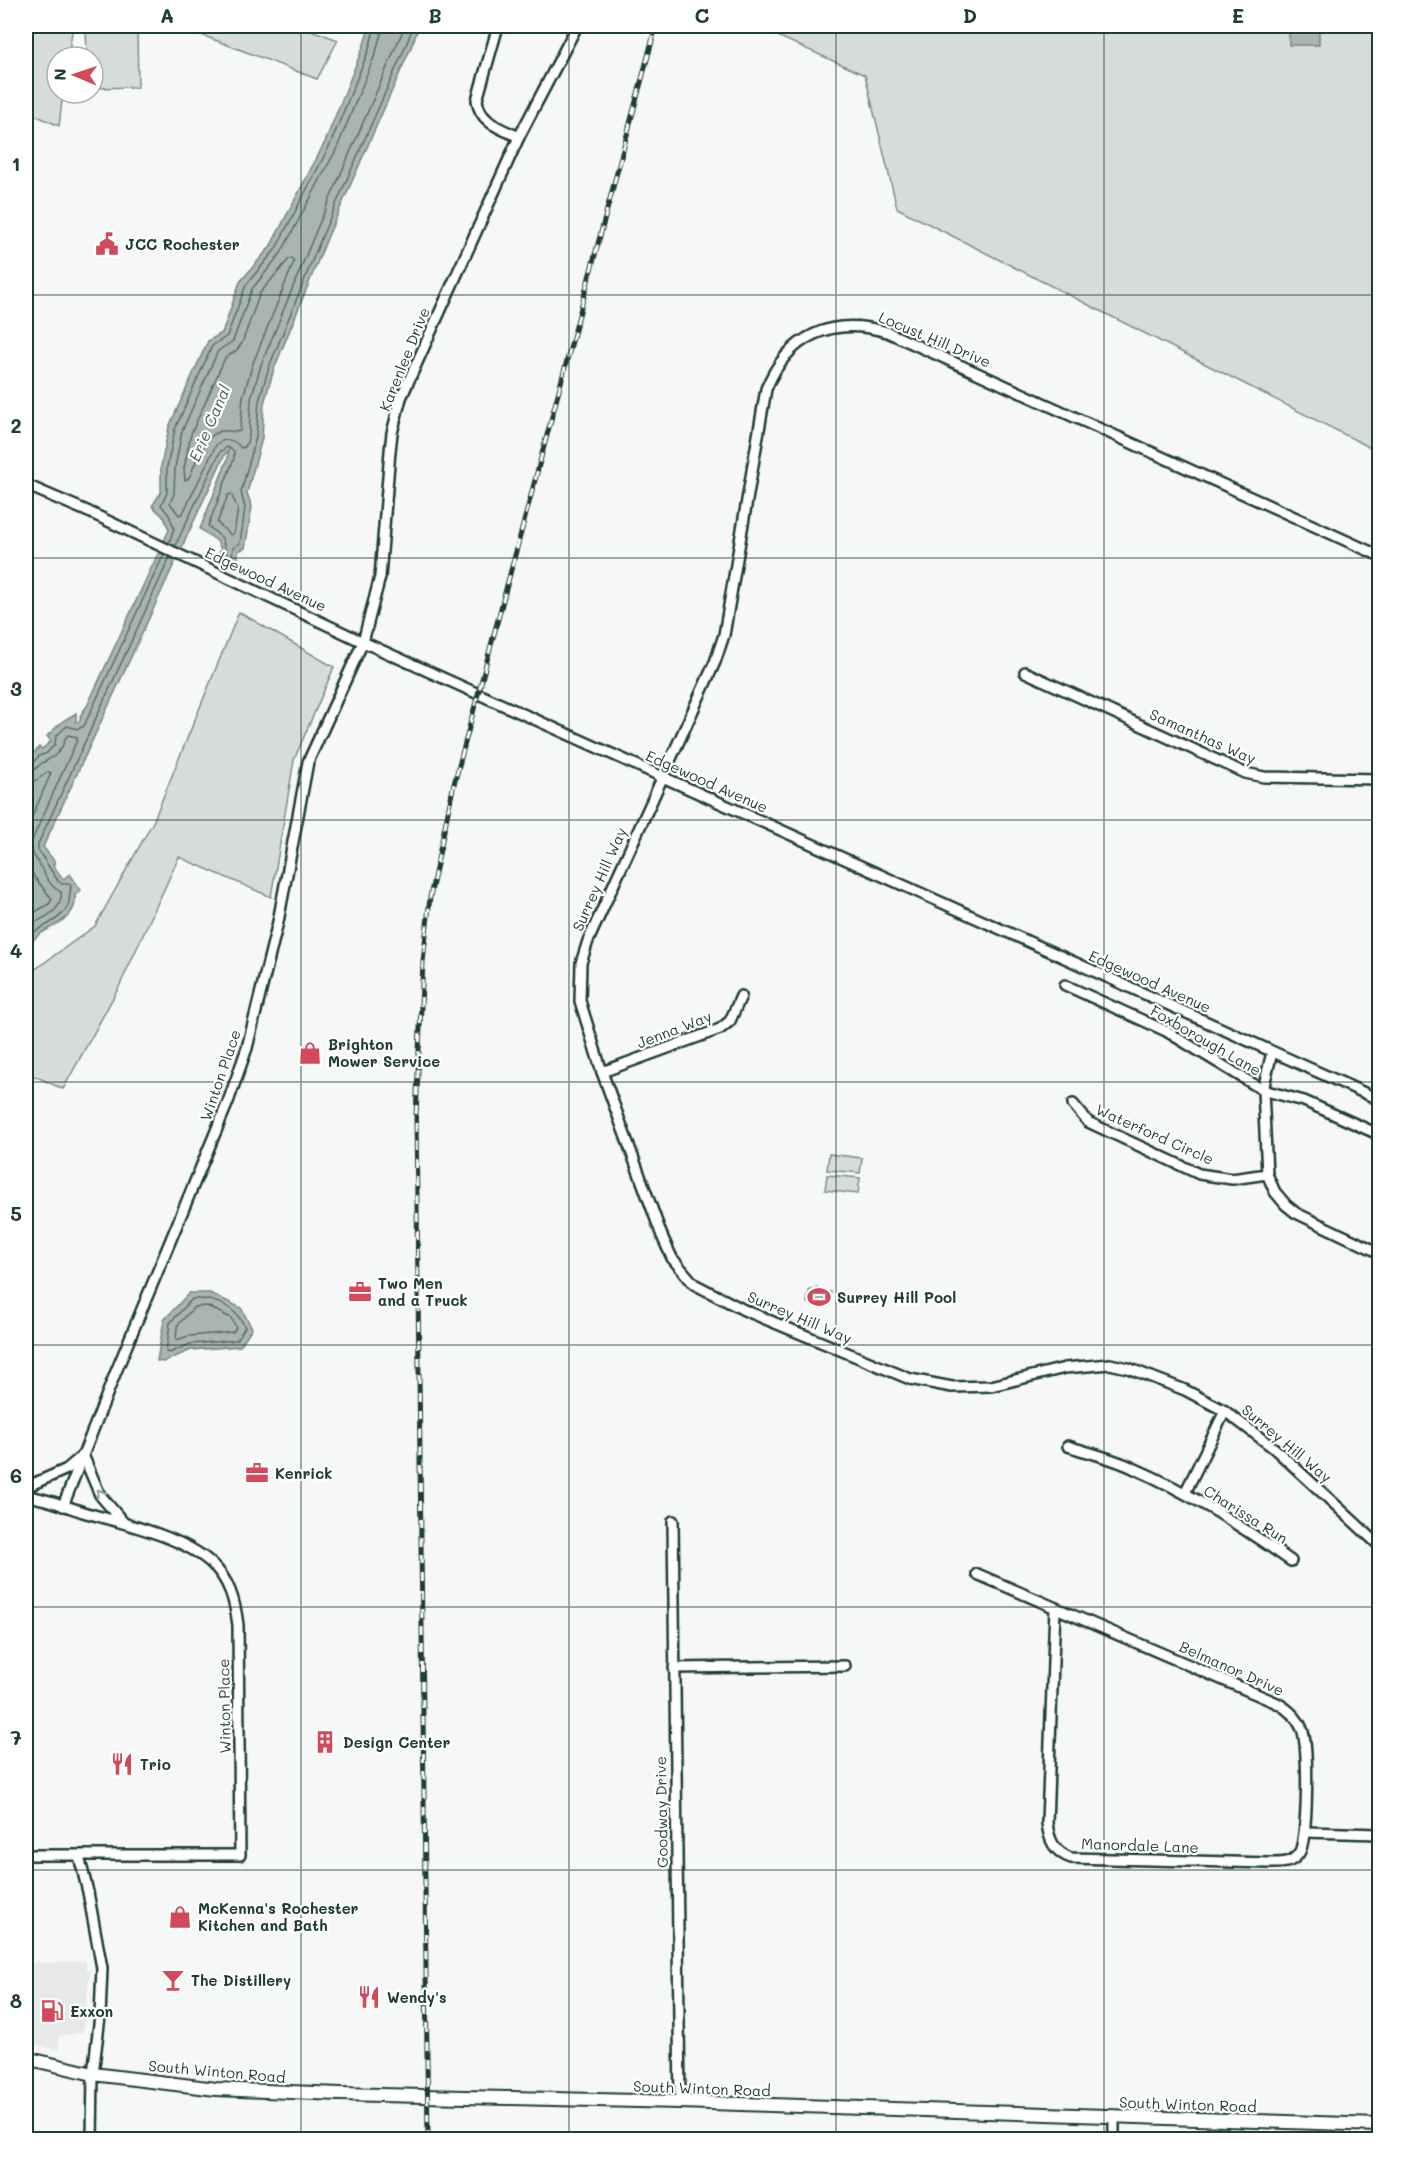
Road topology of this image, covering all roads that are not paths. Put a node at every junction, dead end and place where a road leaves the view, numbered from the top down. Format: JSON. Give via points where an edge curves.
{"nodes":[{"id":1,"x":498,"y":26,"type":"edge"},
{"id":2,"x":577,"y":26,"type":"edge"},
{"id":3,"x":519,"y":136,"type":"junction"},
{"id":4,"x":26,"y":485,"type":"edge"},
{"id":5,"x":1380,"y":556,"type":"edge"},
{"id":6,"x":363,"y":642,"type":"junction"},
{"id":7,"x":1025,"y":672,"type":"dead end"},
{"id":8,"x":662,"y":777,"type":"junction"},
{"id":9,"x":1380,"y":779,"type":"edge"},
{"id":10,"x":1065,"y":985,"type":"dead end"},
{"id":11,"x":741,"y":996,"type":"dead end"},
{"id":12,"x":1272,"y":1052,"type":"junction"},
{"id":13,"x":602,"y":1072,"type":"junction"},
{"id":14,"x":1263,"y":1090,"type":"junction"},
{"id":15,"x":1380,"y":1100,"type":"edge"},
{"id":16,"x":1073,"y":1104,"type":"dead end"},
{"id":17,"x":1380,"y":1135,"type":"edge"},
{"id":18,"x":1268,"y":1174,"type":"junction"},
{"id":19,"x":1380,"y":1254,"type":"edge"},
{"id":20,"x":1225,"y":1411,"type":"junction"},
{"id":21,"x":1068,"y":1446,"type":"dead end"},
{"id":22,"x":83,"y":1455,"type":"junction"},
{"id":23,"x":26,"y":1487,"type":"edge"},
{"id":24,"x":1185,"y":1493,"type":"junction"},
{"id":25,"x":26,"y":1496,"type":"edge"},
{"id":26,"x":63,"y":1506,"type":"junction"},
{"id":27,"x":673,"y":1521,"type":"dead end"},
{"id":28,"x":126,"y":1525,"type":"junction"},
{"id":29,"x":1380,"y":1546,"type":"edge"},
{"id":30,"x":1291,"y":1561,"type":"dead end"},
{"id":31,"x":977,"y":1574,"type":"dead end"},
{"id":32,"x":1055,"y":1608,"type":"junction"},
{"id":33,"x":845,"y":1666,"type":"dead end"},
{"id":34,"x":674,"y":1668,"type":"junction"},
{"id":35,"x":1305,"y":1832,"type":"junction"},
{"id":36,"x":1380,"y":1834,"type":"edge"},
{"id":37,"x":26,"y":1856,"type":"edge"},
{"id":38,"x":79,"y":1856,"type":"junction"},
{"id":39,"x":26,"y":2058,"type":"edge"},
{"id":40,"x":93,"y":2074,"type":"junction"},
{"id":41,"x":680,"y":2102,"type":"junction"},
{"id":42,"x":1114,"y":2116,"type":"junction"},
{"id":43,"x":1380,"y":2125,"type":"edge"},
{"id":44,"x":92,"y":2139,"type":"edge"},
{"id":45,"x":1114,"y":2139,"type":"edge"}],
"edges":[{"from":1,"to":3,"type":"street","via":[[477,100],[478,109],[495,126]]},
{"from":2,"to":3,"type":"street","name":"Karenlee Drive"},
{"from":3,"to":6,"type":"street","name":"Karenlee Drive","via":[[401,398],[392,433],[380,578]]},
{"from":4,"to":6,"type":"street","name":"Edgewood Avenue"},
{"from":5,"to":8,"type":"street","name":"Locust Hill Drive","via":[[887,332],[851,325],[823,330],[792,348],[766,389],[724,635]]},
{"from":6,"to":8,"type":"street","name":"Edgewood Avenue"},
{"from":6,"to":22,"type":"street","name":"Winton Place","via":[[308,762],[278,922],[247,1048]]},
{"from":7,"to":9,"type":"street","name":"Samanthas Way","via":[[1245,772],[1264,777]]},
{"from":8,"to":12,"type":"street","name":"Edgewood Avenue"},
{"from":8,"to":13,"type":"street","name":"Surrey Hill Way","via":[[581,963],[580,1001]]},
{"from":10,"to":14,"type":"street","name":"Foxborough Lane","via":[[1166,1031]]},
{"from":11,"to":13,"type":"street","name":"Jenna Way","via":[[730,1021],[720,1029]]},
{"from":12,"to":14,"type":"street","name":"Foxborough Lane"},
{"from":12,"to":15,"type":"street","name":"Edgewood Avenue"},
{"from":13,"to":20,"type":"street","name":"Surrey Hill Way","via":[[662,1236],[672,1258],[694,1284],[744,1310],[910,1379],[952,1388],[991,1386],[1065,1368],[1110,1364],[1185,1390]]},
{"from":14,"to":17,"type":"street","via":[[1304,1101]]},
{"from":14,"to":18,"type":"street"},
{"from":16,"to":18,"type":"street","name":"Waterford Circle","via":[[1088,1122],[1199,1174],[1232,1179]]},
{"from":18,"to":19,"type":"street","via":[[1275,1192],[1296,1213]]},
{"from":20,"to":24,"type":"street","name":"Charissa Run"},
{"from":20,"to":29,"type":"street","name":"Surrey Hill Way","via":[[1275,1449]]},
{"from":21,"to":24,"type":"street","name":"Charissa Run","via":[[1131,1467]]},
{"from":22,"to":23,"type":"street","via":[[67,1469]]},
{"from":22,"to":26,"type":"street","name":"Winton Place"},
{"from":28,"to":22,"type":"street","one_way":true,"via":[[100,1494]]},
{"from":24,"to":30,"type":"street","name":"Charissa Run"},
{"from":25,"to":26,"type":"street","name":"Winton Place"},
{"from":26,"to":28,"type":"street","name":"Winton Place"},
{"from":27,"to":34,"type":"street","name":"Goodway Drive"},
{"from":28,"to":38,"type":"street","name":"Winton Place","via":[[192,1548],[227,1581],[238,1625],[240,1855]]},
{"from":31,"to":32,"type":"street","name":"Belmanor Drive"},
{"from":32,"to":35,"type":"street","name":"Belmanor Drive","via":[[1290,1711],[1299,1722],[1306,1744]]},
{"from":32,"to":35,"type":"street","name":"Manordale Lane","via":[[1047,1823],[1056,1849],[1071,1858],[1283,1863],[1293,1860],[1301,1851]]},
{"from":33,"to":34,"type":"street"},
{"from":34,"to":41,"type":"street","name":"Goodway Drive"},
{"from":35,"to":36,"type":"street"},
{"from":37,"to":38,"type":"street","name":"Winton Place"},
{"from":38,"to":40,"type":"street","via":[[102,1968]]},
{"from":39,"to":40,"type":"main road","name":"South Winton Road"},
{"from":40,"to":41,"type":"main road","name":"South Winton Road","via":[[227,2089]]},
{"from":40,"to":44,"type":"street"},
{"from":41,"to":42,"type":"main road","name":"South Winton Road"},
{"from":42,"to":43,"type":"main road","name":"South Winton Road"},
{"from":42,"to":45,"type":"street"}]}
